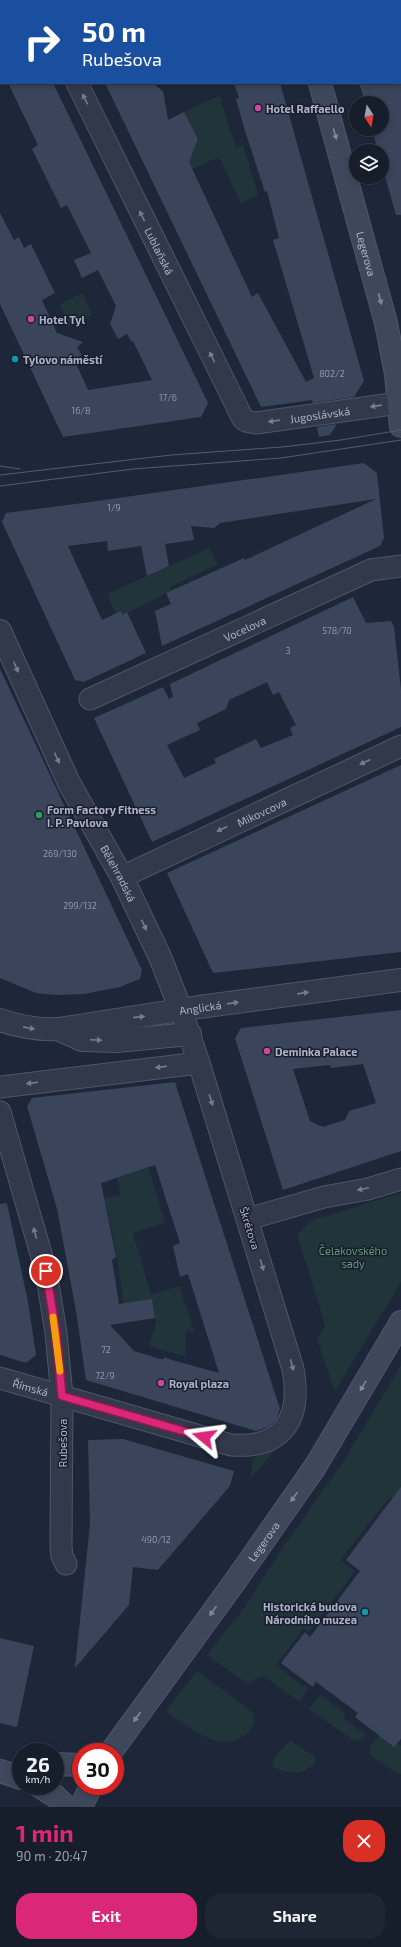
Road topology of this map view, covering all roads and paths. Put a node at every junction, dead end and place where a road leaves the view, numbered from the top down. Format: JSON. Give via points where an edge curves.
{"nodes":[{"id":1,"x":77,"y":84,"type":"edge"},
{"id":2,"x":320,"y":84,"type":"edge"},
{"id":3,"x":400,"y":402,"type":"edge"},
{"id":4,"x":243,"y":419,"type":"joint"},
{"id":5,"x":401,"y":426,"type":"edge"},
{"id":6,"x":401,"y":566,"type":"edge"},
{"id":7,"x":0,"y":631,"type":"edge"},
{"id":8,"x":90,"y":699,"type":"dead end"},
{"id":9,"x":401,"y":746,"type":"edge"},
{"id":10,"x":122,"y":877,"type":"junction"},
{"id":11,"x":401,"y":980,"type":"edge"},
{"id":12,"x":181,"y":1010,"type":"junction"},
{"id":13,"x":0,"y":1020,"type":"edge"},
{"id":14,"x":59,"y":1029,"type":"junction"},
{"id":15,"x":190,"y":1034,"type":"junction"},
{"id":16,"x":199,"y":1063,"type":"junction"},
{"id":17,"x":0,"y":1087,"type":"edge"},
{"id":18,"x":0,"y":1112,"type":"edge"},
{"id":19,"x":401,"y":1179,"type":"edge"},
{"id":20,"x":248,"y":1220,"type":"junction"},
{"id":21,"x":401,"y":1322,"type":"edge"},
{"id":22,"x":0,"y":1378,"type":"edge"},
{"id":23,"x":62,"y":1396,"type":"junction"},
{"id":24,"x":269,"y":1441,"type":"joint"},
{"id":25,"x":66,"y":1564,"type":"dead end"},
{"id":26,"x":118,"y":1743,"type":"edge"},
{"id":27,"x":0,"y":1764,"type":"edge"},
{"id":28,"x":12,"y":1764,"type":"edge"},
{"id":29,"x":0,"y":1771,"type":"edge"},
{"id":30,"x":12,"y":1775,"type":"edge"},
{"id":31,"x":53,"y":1795,"type":"edge"},
{"id":32,"x":86,"y":1795,"type":"edge"},
{"id":33,"x":66,"y":1807,"type":"edge"},
{"id":34,"x":81,"y":1807,"type":"edge"}],
"edges":[{"from":4,"to":1,"type":"street","name":"Lublaňská","one_way":true},
{"from":2,"to":3,"type":"main road","name":"Legerova","one_way":true,"via":[[386,323]]},
{"from":3,"to":4,"type":"street","name":"Jugoslávská","one_way":true,"via":[[256,424]]},
{"from":3,"to":5,"type":"main road","name":"Legerova"},
{"from":6,"to":8,"type":"street","name":"Vocelova","via":[[370,570]]},
{"from":7,"to":10,"type":"street","name":"Bělehradská","one_way":true,"via":[[69,782]]},
{"from":9,"to":10,"type":"street","name":"Mikovcova","one_way":true},
{"from":10,"to":12,"type":"street","name":"Bělehradská","one_way":true,"via":[[160,957]]},
{"from":12,"to":11,"type":"street","name":"Anglická","one_way":true},
{"from":14,"to":12,"type":"street","name":"Anglická","one_way":true},
{"from":12,"to":15,"type":"street","name":"Škrétova"},
{"from":13,"to":14,"type":"street","name":"Anglická","one_way":true,"via":[[37,1030]]},
{"from":14,"to":15,"type":"street","one_way":true,"via":[[82,1040],[116,1041]]},
{"from":15,"to":16,"type":"street","name":"Škrétova"},
{"from":16,"to":17,"type":"street","one_way":true},
{"from":16,"to":20,"type":"street","name":"Škrétova","one_way":true},
{"from":23,"to":18,"type":"street","name":"Rubešova","one_way":true,"via":[[56,1333],[46,1271]]},
{"from":19,"to":20,"type":"street","one_way":true,"via":[[324,1197]]},
{"from":20,"to":24,"type":"street","name":"Škrétova","one_way":true,"via":[[281,1327],[296,1388],[296,1403],[288,1423]]},
{"from":21,"to":26,"type":"main road","name":"Legerova","one_way":true,"via":[[315,1467]]},
{"from":22,"to":23,"type":"street","name":"Římská"},
{"from":23,"to":24,"type":"street","name":"Římská","via":[[231,1445],[245,1446]]},
{"from":23,"to":25,"type":"street","name":"Rubešova","via":[[61,1547]]},
{"from":27,"to":28,"type":"main road"},
{"from":29,"to":30,"type":"main road"},
{"from":31,"to":33,"type":"main road"},
{"from":32,"to":34,"type":"main road"}]}
